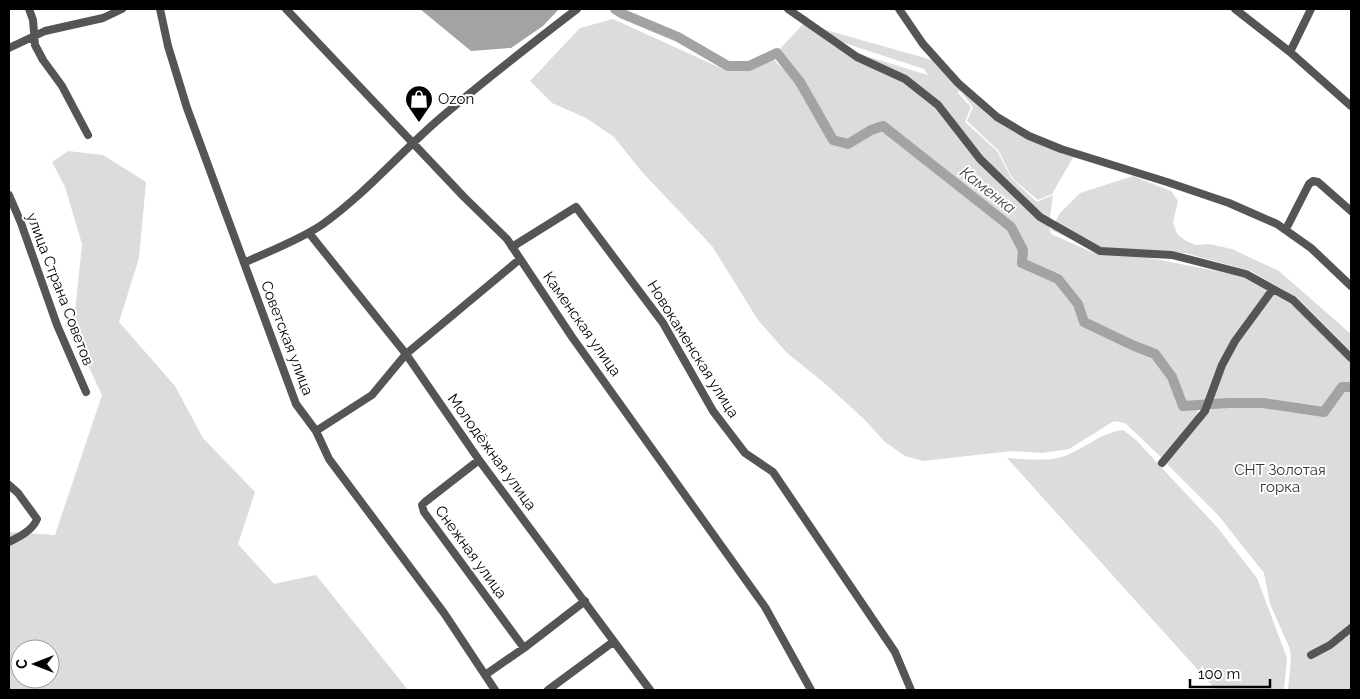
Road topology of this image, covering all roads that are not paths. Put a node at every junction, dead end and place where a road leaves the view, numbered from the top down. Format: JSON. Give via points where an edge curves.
{"nodes":[{"id":1,"x":29,"y":9,"type":"edge"},
{"id":2,"x":122,"y":9,"type":"edge"},
{"id":3,"x":160,"y":9,"type":"edge"},
{"id":4,"x":286,"y":9,"type":"edge"},
{"id":5,"x":577,"y":9,"type":"edge"},
{"id":6,"x":788,"y":9,"type":"edge"},
{"id":7,"x":899,"y":9,"type":"edge"},
{"id":8,"x":1235,"y":9,"type":"edge"},
{"id":9,"x":1311,"y":9,"type":"edge"},
{"id":10,"x":35,"y":34,"type":"junction"},
{"id":11,"x":9,"y":48,"type":"edge"},
{"id":12,"x":1290,"y":52,"type":"junction"},
{"id":13,"x":1351,"y":106,"type":"edge"},
{"id":14,"x":88,"y":135,"type":"dead end"},
{"id":15,"x":413,"y":144,"type":"junction"},
{"id":16,"x":9,"y":195,"type":"edge"},
{"id":17,"x":1351,"y":211,"type":"edge"},
{"id":18,"x":1286,"y":229,"type":"junction"},
{"id":19,"x":309,"y":233,"type":"junction"},
{"id":20,"x":512,"y":247,"type":"junction"},
{"id":21,"x":520,"y":259,"type":"junction"},
{"id":22,"x":244,"y":263,"type":"junction"},
{"id":23,"x":1351,"y":286,"type":"edge"},
{"id":24,"x":1273,"y":289,"type":"junction"},
{"id":25,"x":406,"y":354,"type":"junction"},
{"id":26,"x":1351,"y":358,"type":"edge"},
{"id":27,"x":86,"y":392,"type":"dead end"},
{"id":28,"x":316,"y":431,"type":"junction"},
{"id":29,"x":479,"y":460,"type":"junction"},
{"id":30,"x":1162,"y":463,"type":"dead end"},
{"id":31,"x":9,"y":485,"type":"edge"},
{"id":32,"x":9,"y":542,"type":"edge"},
{"id":33,"x":585,"y":601,"type":"junction"},
{"id":34,"x":1351,"y":628,"type":"edge"},
{"id":35,"x":613,"y":642,"type":"junction"},
{"id":36,"x":524,"y":648,"type":"junction"},
{"id":37,"x":1311,"y":655,"type":"dead end"},
{"id":38,"x":485,"y":675,"type":"junction"},
{"id":39,"x":496,"y":690,"type":"edge"},
{"id":40,"x":548,"y":690,"type":"edge"},
{"id":41,"x":650,"y":690,"type":"edge"},
{"id":42,"x":811,"y":690,"type":"edge"},
{"id":43,"x":911,"y":690,"type":"edge"}],
"edges":[{"from":1,"to":10,"type":"street"},
{"from":2,"to":10,"type":"street","via":[[103,18]]},
{"from":3,"to":22,"type":"street","name":"Советская улица","via":[[187,108]]},
{"from":4,"to":15,"type":"street","name":"Каменская улица"},
{"from":5,"to":15,"type":"street","via":[[508,62]]},
{"from":6,"to":24,"type":"street","via":[[857,57],[905,79],[938,105],[980,159],[1040,218],[1100,251],[1172,255],[1246,274]]},
{"from":7,"to":18,"type":"street","via":[[923,44],[958,83],[997,118],[1061,149],[1229,203]]},
{"from":8,"to":12,"type":"street"},
{"from":9,"to":12,"type":"street"},
{"from":10,"to":11,"type":"street"},
{"from":10,"to":14,"type":"street","via":[[39,53],[62,86]]},
{"from":12,"to":13,"type":"street"},
{"from":15,"to":19,"type":"street","via":[[355,199]]},
{"from":15,"to":20,"type":"street","name":"Каменская улица"},
{"from":16,"to":27,"type":"street","name":"улица Страна Советов","via":[[57,325]]},
{"from":17,"to":18,"type":"street","via":[[1313,181]]},
{"from":18,"to":23,"type":"street"},
{"from":19,"to":22,"type":"street"},
{"from":19,"to":25,"type":"street","name":"Молодёжная улица"},
{"from":20,"to":21,"type":"street","name":"Каменская улица"},
{"from":20,"to":43,"type":"street","name":"Новокаменская улица","via":[[576,207],[663,323],[713,411],[745,453],[773,472],[895,652]]},
{"from":21,"to":25,"type":"street"},
{"from":21,"to":42,"type":"street","name":"Каменская улица","via":[[765,607]]},
{"from":22,"to":28,"type":"street","name":"Советская улица","via":[[296,404]]},
{"from":24,"to":26,"type":"street","via":[[1292,300]]},
{"from":24,"to":30,"type":"street","via":[[1235,341],[1205,411]]},
{"from":25,"to":28,"type":"street","via":[[372,395]]},
{"from":25,"to":29,"type":"street","name":"Молодёжная улица"},
{"from":28,"to":38,"type":"street","name":"Советская улица","via":[[329,458]]},
{"from":29,"to":33,"type":"street","name":"Молодёжная улица"},
{"from":29,"to":36,"type":"street","name":"Снежная улица","via":[[422,505]]},
{"from":31,"to":32,"type":"street","via":[[37,519],[29,530]]},
{"from":33,"to":35,"type":"street","name":"Молодёжная улица"},
{"from":33,"to":36,"type":"street"},
{"from":34,"to":37,"type":"street"},
{"from":35,"to":40,"type":"street"},
{"from":35,"to":41,"type":"street","name":"Молодёжная улица"},
{"from":36,"to":38,"type":"street"},
{"from":38,"to":39,"type":"street","name":"Советская улица"}]}
